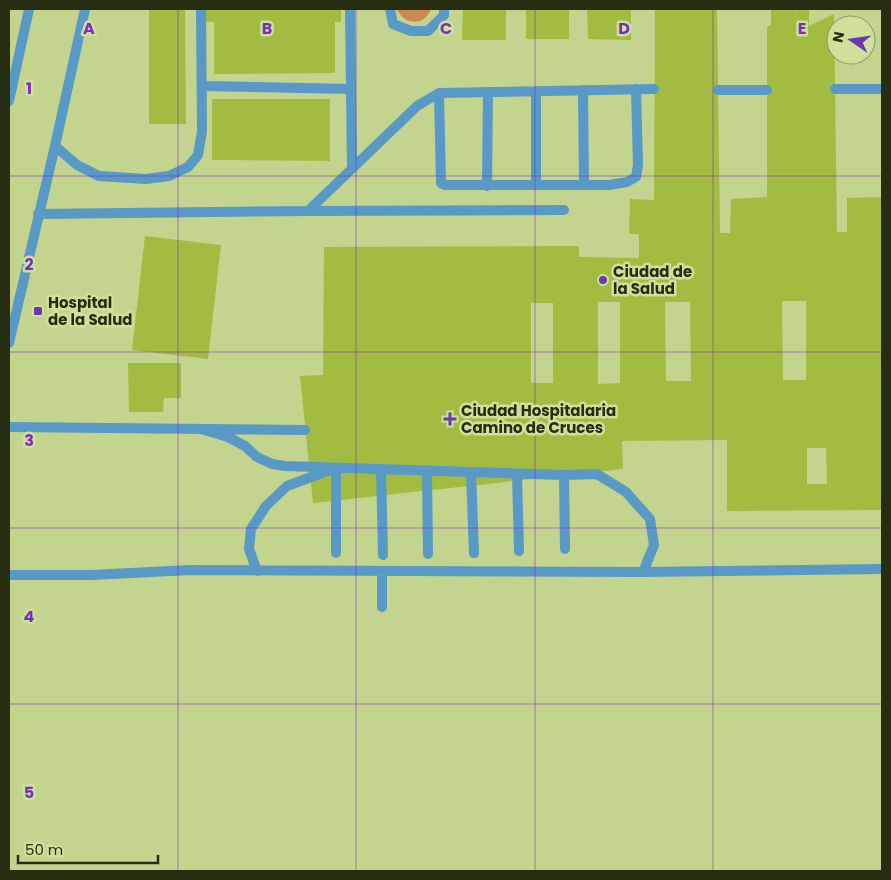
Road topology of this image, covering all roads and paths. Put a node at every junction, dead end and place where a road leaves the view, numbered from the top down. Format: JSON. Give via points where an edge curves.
{"nodes":[{"id":1,"x":29,"y":9,"type":"edge"},
{"id":2,"x":85,"y":9,"type":"edge"},
{"id":3,"x":201,"y":9,"type":"edge"},
{"id":4,"x":350,"y":9,"type":"edge"},
{"id":5,"x":390,"y":9,"type":"edge"},
{"id":6,"x":444,"y":9,"type":"edge"},
{"id":7,"x":202,"y":86,"type":"junction"},
{"id":8,"x":351,"y":89,"type":"junction"},
{"id":9,"x":636,"y":89,"type":"junction"},
{"id":10,"x":654,"y":89,"type":"dead end"},
{"id":11,"x":835,"y":89,"type":"dead end"},
{"id":12,"x":882,"y":89,"type":"edge"},
{"id":13,"x":583,"y":90,"type":"junction"},
{"id":14,"x":718,"y":90,"type":"dead end"},
{"id":15,"x":767,"y":90,"type":"dead end"},
{"id":16,"x":536,"y":91,"type":"junction"},
{"id":17,"x":488,"y":92,"type":"junction"},
{"id":18,"x":440,"y":93,"type":"junction"},
{"id":19,"x":9,"y":101,"type":"edge"},
{"id":20,"x":55,"y":146,"type":"junction"},
{"id":21,"x":352,"y":168,"type":"junction"},
{"id":22,"x":536,"y":185,"type":"junction"},
{"id":23,"x":584,"y":185,"type":"junction"},
{"id":24,"x":487,"y":186,"type":"junction"},
{"id":25,"x":564,"y":210,"type":"dead end"},
{"id":26,"x":308,"y":211,"type":"junction"},
{"id":27,"x":38,"y":214,"type":"junction"},
{"id":28,"x":9,"y":343,"type":"edge"},
{"id":29,"x":9,"y":427,"type":"edge"},
{"id":30,"x":201,"y":429,"type":"junction"},
{"id":31,"x":305,"y":430,"type":"dead end"},
{"id":32,"x":336,"y":468,"type":"junction"},
{"id":33,"x":381,"y":469,"type":"junction"},
{"id":34,"x":427,"y":471,"type":"junction"},
{"id":35,"x":471,"y":472,"type":"junction"},
{"id":36,"x":517,"y":474,"type":"junction"},
{"id":37,"x":564,"y":475,"type":"junction"},
{"id":38,"x":565,"y":549,"type":"dead end"},
{"id":39,"x":519,"y":552,"type":"dead end"},
{"id":40,"x":336,"y":553,"type":"dead end"},
{"id":41,"x":474,"y":553,"type":"dead end"},
{"id":42,"x":428,"y":554,"type":"dead end"},
{"id":43,"x":383,"y":555,"type":"dead end"},
{"id":44,"x":882,"y":569,"type":"edge"},
{"id":45,"x":257,"y":571,"type":"junction"},
{"id":46,"x":382,"y":571,"type":"junction"},
{"id":47,"x":643,"y":572,"type":"junction"},
{"id":48,"x":9,"y":575,"type":"edge"},
{"id":49,"x":382,"y":607,"type":"dead end"}],
"edges":[{"from":1,"to":19,"type":"lane"},
{"from":2,"to":20,"type":"lane"},
{"from":3,"to":7,"type":"lane"},
{"from":4,"to":8,"type":"lane"},
{"from":5,"to":6,"type":"lane","via":[[393,24],[411,31],[428,31],[444,15]]},
{"from":7,"to":8,"type":"lane"},
{"from":7,"to":20,"type":"lane","via":[[202,131],[198,154],[188,167],[169,176],[146,179],[99,176],[77,165]]},
{"from":8,"to":21,"type":"lane"},
{"from":9,"to":10,"type":"lane"},
{"from":9,"to":13,"type":"lane"},
{"from":9,"to":23,"type":"lane","via":[[636,177],[628,182]]},
{"from":11,"to":12,"type":"lane"},
{"from":13,"to":16,"type":"lane"},
{"from":13,"to":23,"type":"lane"},
{"from":14,"to":15,"type":"lane"},
{"from":16,"to":17,"type":"lane"},
{"from":16,"to":22,"type":"lane"},
{"from":17,"to":18,"type":"lane"},
{"from":17,"to":24,"type":"lane"},
{"from":18,"to":21,"type":"lane","via":[[417,106]]},
{"from":18,"to":24,"type":"lane","via":[[441,182],[451,186]]},
{"from":20,"to":27,"type":"lane"},
{"from":21,"to":26,"type":"lane"},
{"from":22,"to":23,"type":"lane"},
{"from":22,"to":24,"type":"lane"},
{"from":25,"to":26,"type":"lane"},
{"from":26,"to":27,"type":"lane"},
{"from":27,"to":28,"type":"lane"},
{"from":29,"to":30,"type":"lane"},
{"from":30,"to":31,"type":"lane"},
{"from":30,"to":32,"type":"lane","via":[[228,437],[272,464]]},
{"from":32,"to":33,"type":"lane"},
{"from":32,"to":40,"type":"lane"},
{"from":32,"to":45,"type":"lane","via":[[287,486],[266,506],[251,528],[249,549]]},
{"from":33,"to":34,"type":"lane"},
{"from":33,"to":43,"type":"lane"},
{"from":34,"to":35,"type":"lane"},
{"from":34,"to":42,"type":"lane"},
{"from":35,"to":36,"type":"lane"},
{"from":35,"to":41,"type":"lane"},
{"from":36,"to":37,"type":"lane"},
{"from":36,"to":39,"type":"lane"},
{"from":37,"to":38,"type":"lane"},
{"from":37,"to":47,"type":"lane","via":[[597,474],[626,492],[650,519],[654,545]]},
{"from":44,"to":47,"type":"lane"},
{"from":45,"to":46,"type":"lane"},
{"from":45,"to":48,"type":"lane"},
{"from":46,"to":47,"type":"lane"},
{"from":46,"to":49,"type":"lane"}]}
